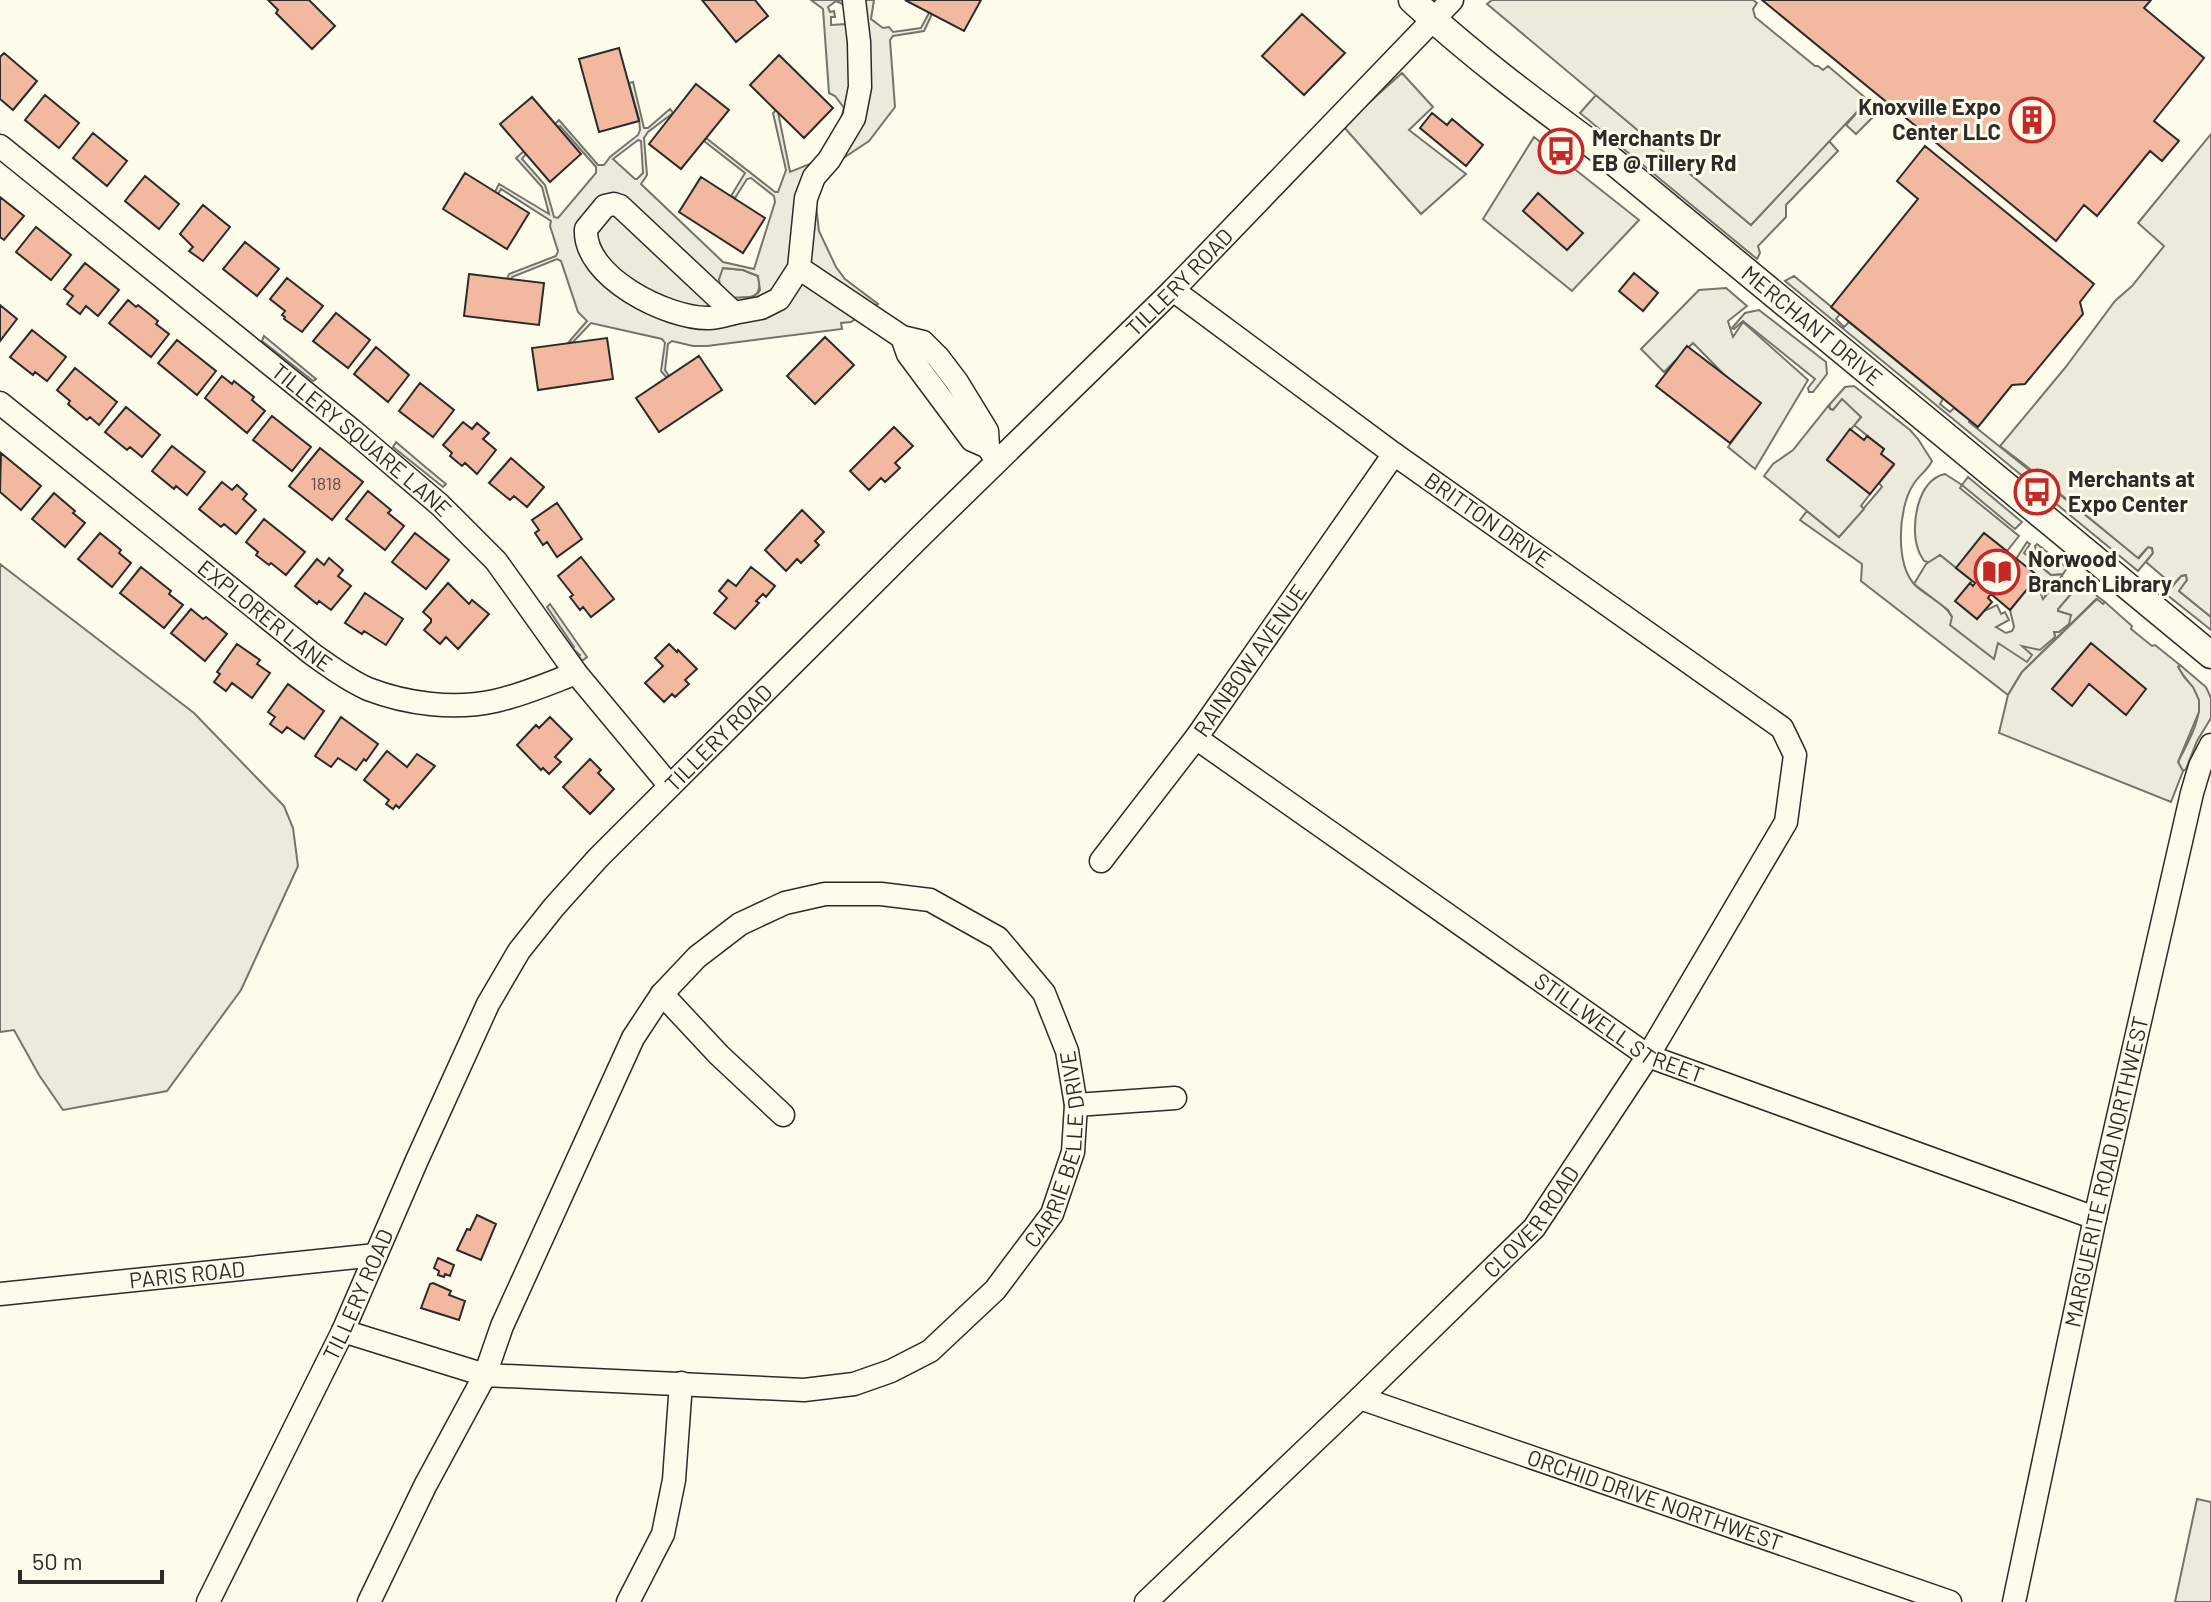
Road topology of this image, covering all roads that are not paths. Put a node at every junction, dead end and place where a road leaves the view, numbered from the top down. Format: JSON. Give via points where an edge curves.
{"nodes":[{"id":1,"x":854,"y":0,"type":"edge"},
{"id":2,"x":1412,"y":0,"type":"edge"},
{"id":3,"x":1452,"y":0,"type":"edge"},
{"id":4,"x":1432,"y":19,"type":"junction"},
{"id":5,"x":0,"y":146,"type":"edge"},
{"id":6,"x":799,"y":268,"type":"junction"},
{"id":7,"x":1173,"y":290,"type":"junction"},
{"id":8,"x":734,"y":313,"type":"junction"},
{"id":9,"x":0,"y":403,"type":"edge"},
{"id":10,"x":993,"y":454,"type":"junction"},
{"id":11,"x":1394,"y":454,"type":"junction"},
{"id":12,"x":2211,"y":655,"type":"edge"},
{"id":13,"x":576,"y":673,"type":"junction"},
{"id":14,"x":1196,"y":738,"type":"junction"},
{"id":15,"x":2211,"y":745,"type":"edge"},
{"id":16,"x":1795,"y":755,"type":"joint"},
{"id":17,"x":670,"y":786,"type":"junction"},
{"id":18,"x":1101,"y":861,"type":"dead end"},
{"id":19,"x":662,"y":994,"type":"junction"},
{"id":20,"x":1648,"y":1056,"type":"junction"},
{"id":21,"x":1175,"y":1098,"type":"dead end"},
{"id":22,"x":1076,"y":1105,"type":"junction"},
{"id":23,"x":783,"y":1115,"type":"dead end"},
{"id":24,"x":2095,"y":1218,"type":"junction"},
{"id":25,"x":376,"y":1255,"type":"junction"},
{"id":26,"x":0,"y":1294,"type":"edge"},
{"id":27,"x":343,"y":1331,"type":"junction"},
{"id":28,"x":485,"y":1375,"type":"junction"},
{"id":29,"x":681,"y":1383,"type":"junction"},
{"id":30,"x":1360,"y":1398,"type":"junction"},
{"id":31,"x":208,"y":1602,"type":"edge"},
{"id":32,"x":369,"y":1602,"type":"edge"},
{"id":33,"x":628,"y":1602,"type":"edge"},
{"id":34,"x":1146,"y":1602,"type":"edge"},
{"id":35,"x":1950,"y":1602,"type":"edge"},
{"id":36,"x":2014,"y":1602,"type":"edge"}],
"edges":[{"from":1,"to":6,"type":"street","via":[[860,87],[854,118],[806,198]]},
{"from":2,"to":4,"type":"main road","name":"MERCHANT DRIVE"},
{"from":3,"to":4,"type":"street","name":"TILLERY ROAD"},
{"from":4,"to":7,"type":"street","name":"TILLERY ROAD"},
{"from":4,"to":12,"type":"main road","name":"MERCHANT DRIVE","via":[[1597,148]]},
{"from":5,"to":13,"type":"street","name":"TILLERY SQUARE LANE","via":[[440,505],[496,561]]},
{"from":6,"to":8,"type":"street","via":[[779,299]]},
{"from":6,"to":10,"type":"street","via":[[902,337],[908,354],[972,440]]},
{"from":7,"to":10,"type":"street","name":"TILLERY ROAD"},
{"from":7,"to":11,"type":"street","name":"BRITTON DRIVE"},
{"from":8,"to":8,"type":"street","via":[[709,318],[682,314],[629,291],[591,253],[586,229],[605,206],[620,206]]},
{"from":9,"to":13,"type":"street","name":"EXPLORER LANE","via":[[311,653],[367,688],[397,698],[460,705],[493,702]]},
{"from":10,"to":17,"type":"street","name":"TILLERY ROAD"},
{"from":11,"to":14,"type":"street","name":"RAINBOW AVENUE"},
{"from":11,"to":16,"type":"street","name":"BRITTON DRIVE","via":[[1782,728]]},
{"from":13,"to":17,"type":"street","name":"TILLERY SQUARE LANE"},
{"from":14,"to":18,"type":"street","name":"RAINBOW AVENUE"},
{"from":14,"to":20,"type":"street","name":"STILLWELL STREET"},
{"from":15,"to":24,"type":"street","name":"MARGUERITE ROAD NORTHWEST","via":[[2192,793]]},
{"from":16,"to":20,"type":"street","name":"CLOVER ROAD","via":[[1786,822]]},
{"from":17,"to":25,"type":"street","name":"TILLERY ROAD","via":[[589,868],[519,951],[488,1004]]},
{"from":19,"to":22,"type":"street","name":"CARRIE BELLE DRIVE","via":[[697,957],[740,924],[785,903],[825,894],[930,900],[998,938],[1044,993],[1067,1051]]},
{"from":19,"to":23,"type":"street"},
{"from":19,"to":28,"type":"street","name":"CARRIE BELLE DRIVE","via":[[633,1038],[502,1326]]},
{"from":20,"to":24,"type":"street","name":"STILLWELL STREET"},
{"from":20,"to":30,"type":"street","name":"CLOVER ROAD","via":[[1534,1228]]},
{"from":21,"to":22,"type":"street"},
{"from":22,"to":29,"type":"street","name":"CARRIE BELLE DRIVE","via":[[1073,1152],[1052,1214],[995,1290],[930,1351],[854,1384],[804,1390]]},
{"from":24,"to":36,"type":"street","name":"MARGUERITE ROAD NORTHWEST"},
{"from":25,"to":26,"type":"street","name":"PARIS ROAD"},
{"from":25,"to":27,"type":"street","name":"TILLERY ROAD"},
{"from":27,"to":28,"type":"street","name":"CARRIE BELLE DRIVE"},
{"from":27,"to":31,"type":"street","name":"TILLERY ROAD"},
{"from":28,"to":29,"type":"street","name":"CARRIE BELLE DRIVE"},
{"from":28,"to":32,"type":"street"},
{"from":29,"to":33,"type":"street","via":[[674,1480],[663,1534]]},
{"from":30,"to":34,"type":"street","name":"CLOVER ROAD"},
{"from":30,"to":35,"type":"street","name":"ORCHID DRIVE NORTHWEST"}]}
